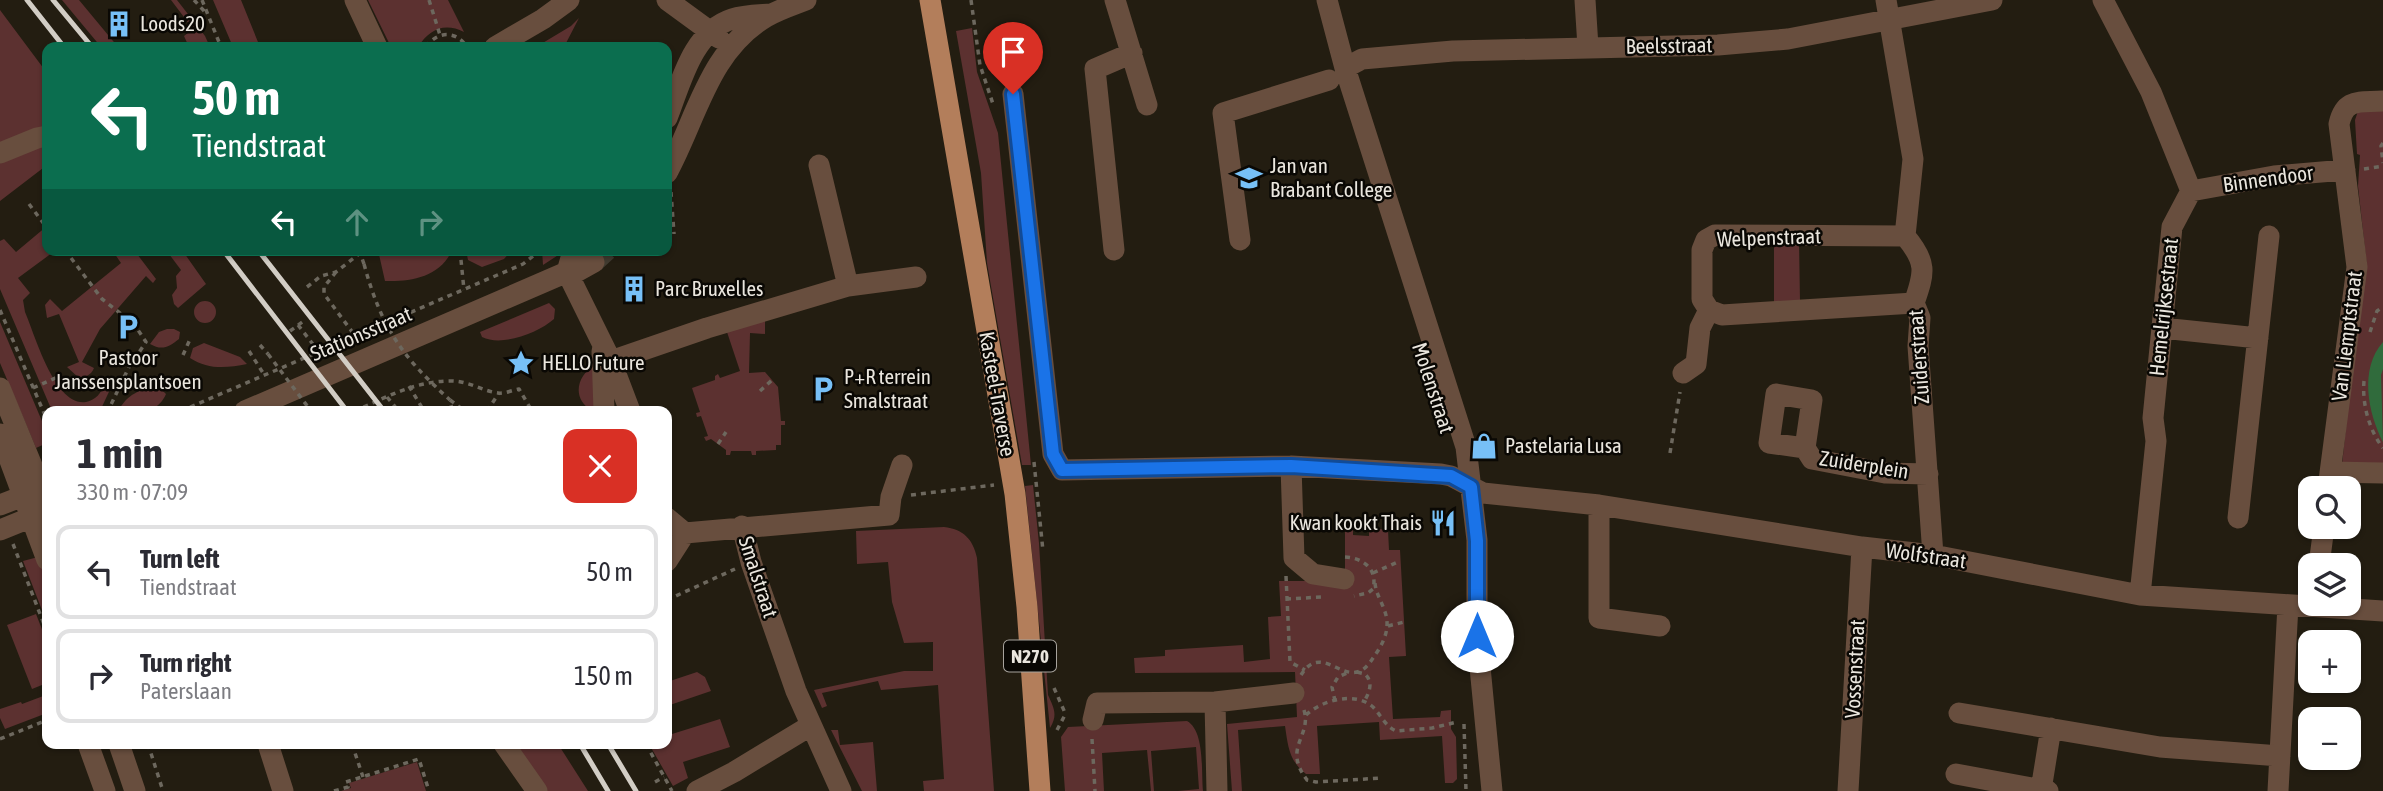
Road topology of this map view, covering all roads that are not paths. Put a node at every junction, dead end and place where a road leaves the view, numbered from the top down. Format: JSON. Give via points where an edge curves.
{"nodes":[{"id":1,"x":355,"y":0,"type":"edge"},
{"id":2,"x":569,"y":0,"type":"edge"},
{"id":3,"x":667,"y":0,"type":"edge"},
{"id":4,"x":806,"y":0,"type":"edge"},
{"id":5,"x":930,"y":0,"type":"edge"},
{"id":6,"x":1115,"y":0,"type":"edge"},
{"id":7,"x":1327,"y":0,"type":"edge"},
{"id":8,"x":1585,"y":0,"type":"edge"},
{"id":9,"x":1992,"y":0,"type":"edge"},
{"id":10,"x":2103,"y":0,"type":"edge"},
{"id":11,"x":1888,"y":10,"type":"edge"},
{"id":12,"x":775,"y":13,"type":"junction"},
{"id":13,"x":709,"y":31,"type":"junction"},
{"id":14,"x":375,"y":42,"type":"edge"},
{"id":15,"x":504,"y":42,"type":"edge"},
{"id":16,"x":733,"y":46,"type":"junction"},
{"id":17,"x":1588,"y":47,"type":"junction"},
{"id":18,"x":1132,"y":53,"type":"junction"},
{"id":19,"x":1337,"y":74,"type":"junction"},
{"id":20,"x":1013,"y":94,"type":"dead end"},
{"id":21,"x":2383,"y":101,"type":"edge"},
{"id":22,"x":672,"y":105,"type":"edge"},
{"id":23,"x":1147,"y":105,"type":"dead end"},
{"id":24,"x":42,"y":137,"type":"edge"},
{"id":25,"x":0,"y":153,"type":"edge"},
{"id":26,"x":672,"y":162,"type":"edge"},
{"id":27,"x":819,"y":165,"type":"dead end"},
{"id":28,"x":2345,"y":170,"type":"junction"},
{"id":29,"x":2191,"y":191,"type":"junction"},
{"id":30,"x":1905,"y":236,"type":"junction"},
{"id":31,"x":2269,"y":236,"type":"dead end"},
{"id":32,"x":1240,"y":240,"type":"dead end"},
{"id":33,"x":1114,"y":250,"type":"dead end"},
{"id":34,"x":585,"y":256,"type":"tunnel mouth"},
{"id":35,"x":567,"y":272,"type":"junction"},
{"id":36,"x":916,"y":277,"type":"dead end"},
{"id":37,"x":848,"y":286,"type":"junction"},
{"id":38,"x":1914,"y":303,"type":"junction"},
{"id":39,"x":1709,"y":310,"type":"junction"},
{"id":40,"x":2162,"y":328,"type":"junction"},
{"id":41,"x":2258,"y":338,"type":"junction"},
{"id":42,"x":606,"y":352,"type":"junction"},
{"id":43,"x":1684,"y":373,"type":"road end"},
{"id":44,"x":0,"y":388,"type":"edge"},
{"id":45,"x":257,"y":406,"type":"edge"},
{"id":46,"x":604,"y":406,"type":"edge"},
{"id":47,"x":628,"y":406,"type":"edge"},
{"id":48,"x":0,"y":433,"type":"edge"},
{"id":49,"x":1805,"y":448,"type":"dead end"},
{"id":50,"x":902,"y":466,"type":"dead end"},
{"id":51,"x":1291,"y":466,"type":"junction"},
{"id":52,"x":1928,"y":474,"type":"junction"},
{"id":53,"x":2383,"y":474,"type":"edge"},
{"id":54,"x":2330,"y":476,"type":"edge"},
{"id":55,"x":2361,"y":476,"type":"edge"},
{"id":56,"x":1471,"y":487,"type":"junction"},
{"id":57,"x":40,"y":493,"type":"edge"},
{"id":58,"x":0,"y":505,"type":"edge"},
{"id":59,"x":1599,"y":505,"type":"junction"},
{"id":60,"x":39,"y":515,"type":"edge"},
{"id":61,"x":2238,"y":518,"type":"dead end"},
{"id":62,"x":742,"y":526,"type":"junction"},
{"id":63,"x":4,"y":536,"type":"edge"},
{"id":64,"x":673,"y":546,"type":"edge"},
{"id":65,"x":1862,"y":547,"type":"junction"},
{"id":66,"x":1933,"y":555,"type":"junction"},
{"id":67,"x":1344,"y":579,"type":"dead end"},
{"id":68,"x":2140,"y":595,"type":"junction"},
{"id":69,"x":2288,"y":605,"type":"junction"},
{"id":70,"x":2298,"y":605,"type":"edge"},
{"id":71,"x":2361,"y":609,"type":"edge"},
{"id":72,"x":2383,"y":611,"type":"edge"},
{"id":73,"x":1660,"y":626,"type":"dead end"},
{"id":74,"x":1298,"y":691,"type":"road end"},
{"id":75,"x":1215,"y":702,"type":"junction"},
{"id":76,"x":1959,"y":713,"type":"dead end"},
{"id":77,"x":1093,"y":720,"type":"road end"},
{"id":78,"x":810,"y":726,"type":"junction"},
{"id":79,"x":2051,"y":729,"type":"junction"},
{"id":80,"x":90,"y":749,"type":"edge"},
{"id":81,"x":121,"y":749,"type":"edge"},
{"id":82,"x":270,"y":749,"type":"edge"},
{"id":83,"x":508,"y":749,"type":"edge"},
{"id":84,"x":2280,"y":756,"type":"junction"},
{"id":85,"x":1956,"y":774,"type":"dead end"},
{"id":86,"x":2041,"y":790,"type":"edge"},
{"id":87,"x":105,"y":791,"type":"edge"},
{"id":88,"x":135,"y":791,"type":"edge"},
{"id":89,"x":284,"y":791,"type":"edge"},
{"id":90,"x":537,"y":791,"type":"edge"},
{"id":91,"x":697,"y":791,"type":"edge"},
{"id":92,"x":841,"y":791,"type":"edge"},
{"id":93,"x":1040,"y":791,"type":"edge"},
{"id":94,"x":1217,"y":791,"type":"edge"},
{"id":95,"x":1492,"y":791,"type":"edge"},
{"id":96,"x":1848,"y":791,"type":"edge"},
{"id":97,"x":2048,"y":791,"type":"edge"},
{"id":98,"x":2278,"y":791,"type":"edge"}],
"edges":[{"from":1,"to":14,"type":"street"},
{"from":2,"to":15,"type":"street"},
{"from":3,"to":13,"type":"street"},
{"from":4,"to":12,"type":"street"},
{"from":5,"to":93,"type":"main road","name":"Kasteel-Traverse","number":"N270","via":[[1015,495]]},
{"from":6,"to":18,"type":"street"},
{"from":7,"to":19,"type":"street","name":"Molenstraat"},
{"from":8,"to":17,"type":"street"},
{"from":9,"to":11,"type":"street","name":"Beelsstraat"},
{"from":10,"to":29,"type":"street","via":[[2151,92]]},
{"from":11,"to":17,"type":"street","name":"Beelsstraat","via":[[1788,38]]},
{"from":11,"to":30,"type":"street","via":[[1913,159]]},
{"from":12,"to":13,"type":"street","via":[[731,19]]},
{"from":12,"to":16,"type":"street"},
{"from":13,"to":16,"type":"street"},
{"from":13,"to":22,"type":"street","via":[[690,60]]},
{"from":16,"to":26,"type":"street","via":[[710,77]]},
{"from":17,"to":19,"type":"street","name":"Beelsstraat","via":[[1452,51],[1362,60]]},
{"from":18,"to":23,"type":"street"},
{"from":18,"to":33,"type":"street","via":[[1095,69]]},
{"from":19,"to":32,"type":"street","name":"Beelsstraat","via":[[1223,113]]},
{"from":19,"to":56,"type":"street","name":"Molenstraat","via":[[1466,447]]},
{"from":20,"to":51,"type":"street","name":"Wolfstraat","via":[[1053,454],[1062,470]]},
{"from":21,"to":28,"type":"street","name":"Van Liemptstraat","via":[[2351,104],[2342,111],[2339,124]]},
{"from":24,"to":25,"type":"street"},
{"from":27,"to":37,"type":"street"},
{"from":28,"to":29,"type":"street","name":"Binnendoor","via":[[2274,176]]},
{"from":28,"to":54,"type":"street","name":"Van Liemptstraat","via":[[2357,267]]},
{"from":29,"to":40,"type":"street","name":"Hemelrijksestraat","via":[[2172,227]]},
{"from":30,"to":38,"type":"street","name":"Zuiderstraat","via":[[1923,265]]},
{"from":30,"to":39,"type":"street","name":"Welpenstraat","via":[[1715,235],[1706,240],[1702,250],[1702,299]]},
{"from":31,"to":41,"type":"street"},
{"from":34,"to":35,"type":"street","name":"Stationsstraat","via":[[576,272]]},
{"from":35,"to":42,"type":"street"},
{"from":35,"to":45,"type":"street","name":"Stationsstraat"},
{"from":36,"to":37,"type":"street"},
{"from":37,"to":42,"type":"street"},
{"from":38,"to":39,"type":"street","via":[[1722,314]]},
{"from":38,"to":52,"type":"street","name":"Zuiderstraat","via":[[1920,318]]},
{"from":39,"to":43,"type":"street","via":[[1700,328],[1696,363]]},
{"from":40,"to":41,"type":"street"},
{"from":40,"to":68,"type":"street","name":"Hemelrijksestraat"},
{"from":41,"to":61,"type":"street"},
{"from":42,"to":46,"type":"street"},
{"from":42,"to":47,"type":"street"},
{"from":44,"to":57,"type":"street"},
{"from":48,"to":57,"type":"street"},
{"from":49,"to":52,"type":"street","name":"Zuiderplein","via":[[1811,459],[1885,473]]},
{"from":50,"to":62,"type":"street","name":"Smalstraat","via":[[889,515]]},
{"from":51,"to":56,"type":"street","name":"Wolfstraat","via":[[1441,474]]},
{"from":51,"to":67,"type":"street","via":[[1294,558],[1313,574]]},
{"from":52,"to":66,"type":"street","name":"Zuiderstraat"},
{"from":53,"to":55,"type":"street"},
{"from":56,"to":59,"type":"street","name":"Wolfstraat","via":[[1483,493]]},
{"from":56,"to":95,"type":"street","name":"Molenstraat","via":[[1477,541],[1477,636]]},
{"from":57,"to":58,"type":"street"},
{"from":57,"to":60,"type":"street"},
{"from":59,"to":65,"type":"street","name":"Wolfstraat"},
{"from":59,"to":73,"type":"street","via":[[1599,618]]},
{"from":60,"to":63,"type":"street"},
{"from":62,"to":64,"type":"street"},
{"from":62,"to":78,"type":"street","name":"Smalstraat"},
{"from":65,"to":66,"type":"street","name":"Wolfstraat"},
{"from":65,"to":96,"type":"street","name":"Vossenstraat"},
{"from":66,"to":68,"type":"street","name":"Wolfstraat"},
{"from":68,"to":69,"type":"street","name":"Wolfstraat"},
{"from":69,"to":70,"type":"street","name":"Wolfstraat"},
{"from":69,"to":84,"type":"street"},
{"from":71,"to":72,"type":"street","name":"Wolfstraat"},
{"from":74,"to":75,"type":"street"},
{"from":75,"to":77,"type":"street","via":[[1097,703]]},
{"from":75,"to":94,"type":"street"},
{"from":76,"to":79,"type":"street"},
{"from":78,"to":91,"type":"street"},
{"from":78,"to":92,"type":"street","name":"Smalstraat"},
{"from":79,"to":84,"type":"street","via":[[2160,747]]},
{"from":79,"to":86,"type":"street"},
{"from":80,"to":87,"type":"street"},
{"from":81,"to":88,"type":"street"},
{"from":82,"to":89,"type":"street"},
{"from":83,"to":90,"type":"street"},
{"from":84,"to":98,"type":"street"},
{"from":85,"to":86,"type":"street"},
{"from":86,"to":97,"type":"street"}]}
